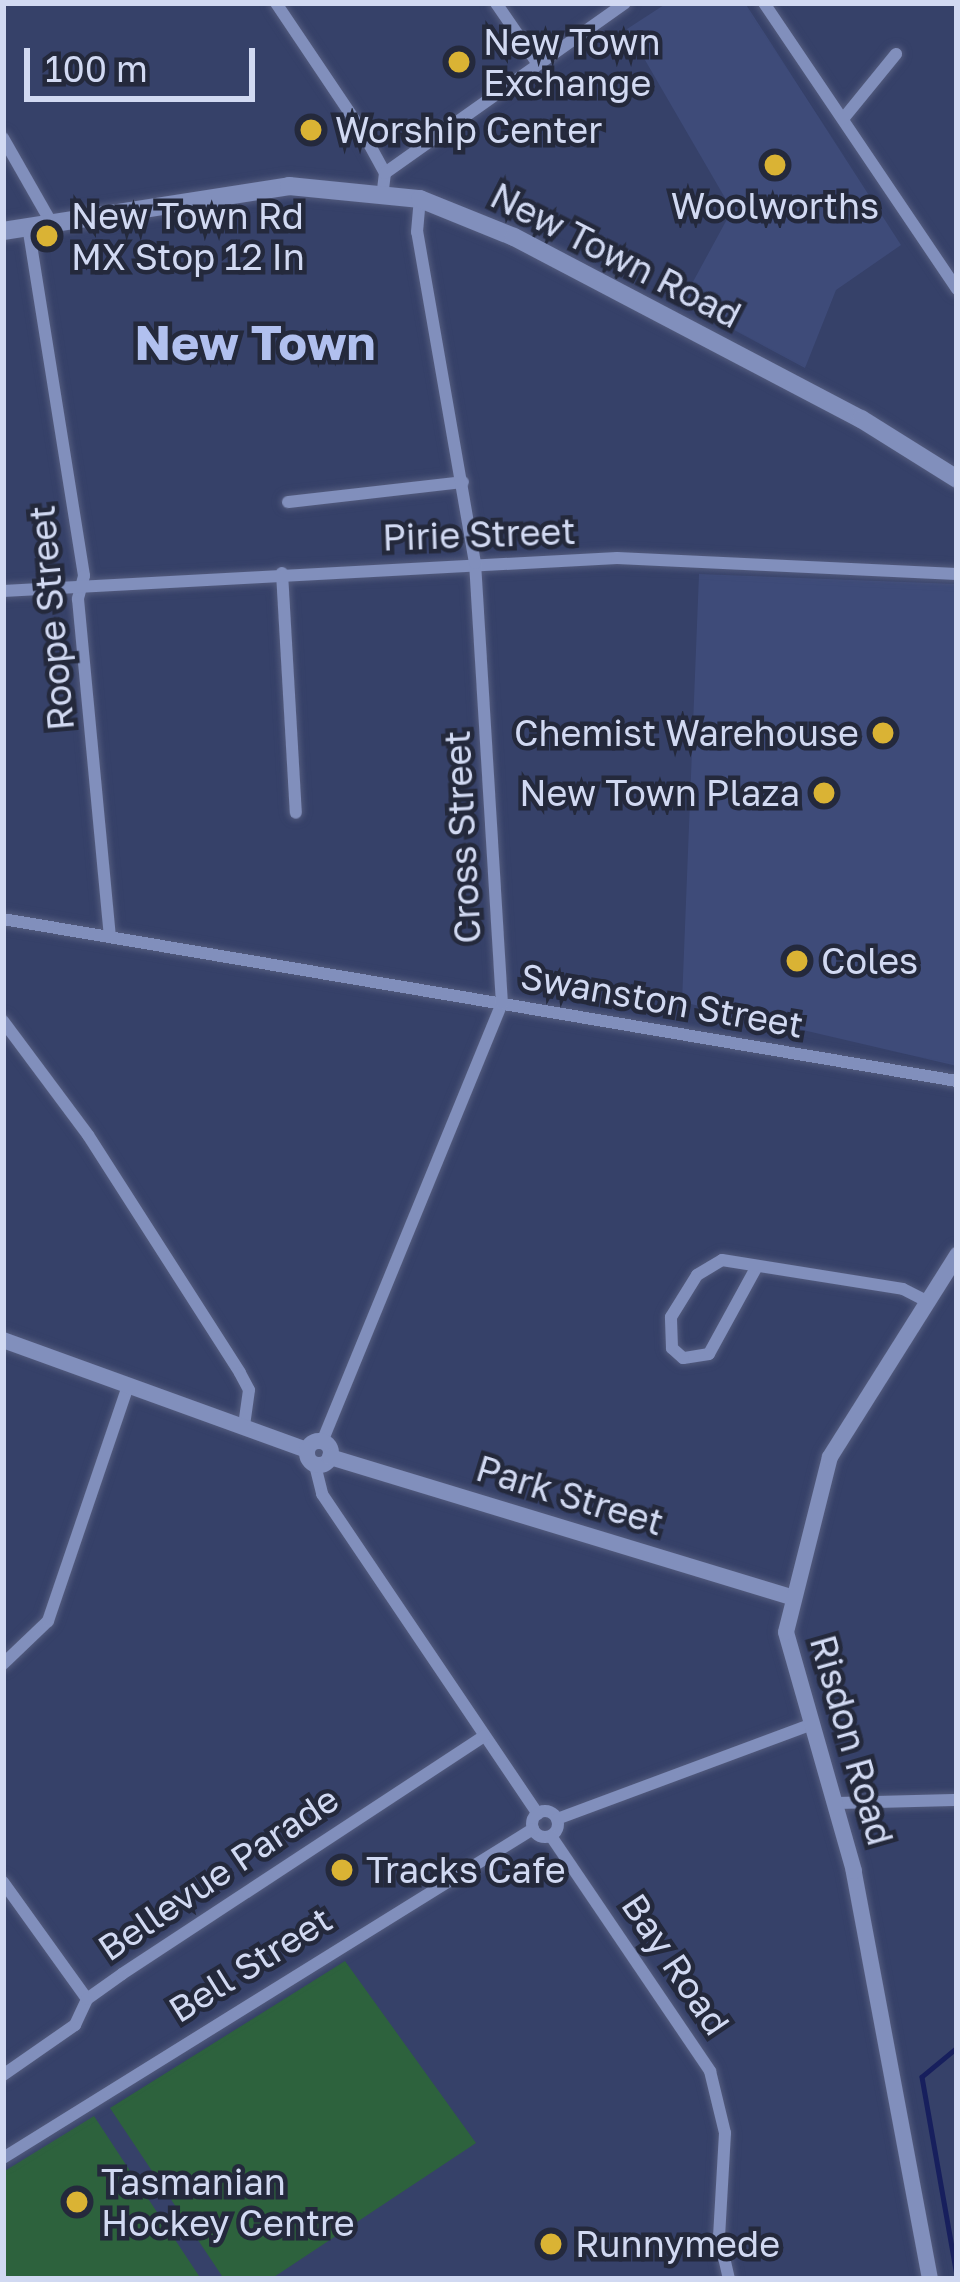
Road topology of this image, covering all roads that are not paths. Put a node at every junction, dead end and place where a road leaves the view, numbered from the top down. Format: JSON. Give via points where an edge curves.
{"nodes":[{"id":1,"x":276,"y":3,"type":"edge"},
{"id":2,"x":496,"y":3,"type":"edge"},
{"id":3,"x":625,"y":3,"type":"edge"},
{"id":4,"x":764,"y":3,"type":"edge"},
{"id":5,"x":896,"y":54,"type":"dead end"},
{"id":6,"x":538,"y":64,"type":"junction"},
{"id":7,"x":843,"y":118,"type":"junction"},
{"id":8,"x":3,"y":138,"type":"edge"},
{"id":9,"x":384,"y":181,"type":"junction"},
{"id":10,"x":420,"y":199,"type":"junction"},
{"id":11,"x":51,"y":221,"type":"junction"},
{"id":12,"x":28,"y":226,"type":"junction"},
{"id":13,"x":3,"y":231,"type":"edge"},
{"id":14,"x":957,"y":289,"type":"edge"},
{"id":15,"x":957,"y":479,"type":"edge"},
{"id":16,"x":463,"y":482,"type":"junction"},
{"id":17,"x":288,"y":502,"type":"dead end"},
{"id":18,"x":475,"y":563,"type":"junction"},
{"id":19,"x":282,"y":573,"type":"junction"},
{"id":20,"x":957,"y":574,"type":"edge"},
{"id":21,"x":83,"y":586,"type":"junction"},
{"id":22,"x":3,"y":590,"type":"edge"},
{"id":23,"x":296,"y":812,"type":"dead end"},
{"id":24,"x":3,"y":919,"type":"edge"},
{"id":25,"x":110,"y":936,"type":"junction"},
{"id":26,"x":502,"y":1004,"type":"junction"},
{"id":27,"x":3,"y":1021,"type":"edge"},
{"id":28,"x":957,"y":1081,"type":"edge"},
{"id":29,"x":957,"y":1255,"type":"edge"},
{"id":30,"x":756,"y":1268,"type":"junction"},
{"id":31,"x":925,"y":1300,"type":"junction"},
{"id":32,"x":3,"y":1340,"type":"edge"},
{"id":33,"x":128,"y":1386,"type":"junction"},
{"id":34,"x":244,"y":1426,"type":"junction"},
{"id":35,"x":319,"y":1453,"type":"junction"},
{"id":36,"x":790,"y":1597,"type":"junction"},
{"id":37,"x":3,"y":1664,"type":"edge"},
{"id":38,"x":810,"y":1725,"type":"junction"},
{"id":39,"x":484,"y":1736,"type":"junction"},
{"id":40,"x":957,"y":1800,"type":"edge"},
{"id":41,"x":834,"y":1803,"type":"junction"},
{"id":42,"x":538,"y":1814,"type":"junction"},
{"id":43,"x":556,"y":1819,"type":"junction"},
{"id":44,"x":533,"y":1829,"type":"junction"},
{"id":45,"x":551,"y":1836,"type":"junction"},
{"id":46,"x":3,"y":1882,"type":"edge"},
{"id":47,"x":87,"y":1999,"type":"junction"},
{"id":48,"x":3,"y":2075,"type":"edge"},
{"id":49,"x":3,"y":2158,"type":"edge"},
{"id":50,"x":728,"y":2279,"type":"edge"},
{"id":51,"x":930,"y":2279,"type":"edge"}],
"edges":[{"from":1,"to":9,"type":"street","via":[[362,131]]},
{"from":2,"to":6,"type":"street"},
{"from":3,"to":6,"type":"street"},
{"from":4,"to":7,"type":"street"},
{"from":5,"to":7,"type":"street"},
{"from":6,"to":9,"type":"street"},
{"from":7,"to":14,"type":"street"},
{"from":8,"to":11,"type":"street"},
{"from":9,"to":10,"type":"main road","name":"New Town Road"},
{"from":9,"to":11,"type":"main road","name":"New Town Road","via":[[290,186]]},
{"from":10,"to":15,"type":"main road","name":"New Town Road","via":[[556,259],[861,419]]},
{"from":10,"to":16,"type":"street","name":"Cross Street","via":[[417,232]]},
{"from":11,"to":12,"type":"main road","name":"New Town Road"},
{"from":12,"to":13,"type":"main road","name":"New Town Road"},
{"from":12,"to":21,"type":"street","name":"Roope Street"},
{"from":16,"to":17,"type":"street"},
{"from":16,"to":18,"type":"street","name":"Cross Street"},
{"from":18,"to":19,"type":"street","name":"Pirie Street"},
{"from":18,"to":20,"type":"street","name":"Pirie Street","via":[[617,558]]},
{"from":18,"to":26,"type":"street","name":"Cross Street"},
{"from":19,"to":21,"type":"street","name":"Pirie Street"},
{"from":19,"to":23,"type":"street"},
{"from":21,"to":22,"type":"street","name":"Pirie Street"},
{"from":21,"to":25,"type":"street","name":"Roope Street"},
{"from":24,"to":25,"type":"street","name":"Swanston Street"},
{"from":25,"to":26,"type":"street","name":"Swanston Street"},
{"from":26,"to":28,"type":"street","name":"Swanston Street"},
{"from":26,"to":35,"type":"street","name":"Cross Street"},
{"from":27,"to":34,"type":"street","via":[[88,1135],[240,1373],[249,1390]]},
{"from":29,"to":31,"type":"street","name":"Risdon Road"},
{"from":30,"to":30,"type":"street","via":[[722,1260],[698,1275],[671,1317],[672,1348],[683,1358],[709,1354]]},
{"from":30,"to":31,"type":"street","via":[[902,1289]]},
{"from":31,"to":36,"type":"street","name":"Risdon Road","via":[[830,1457]]},
{"from":32,"to":33,"type":"street","name":"Park Street"},
{"from":33,"to":34,"type":"street","name":"Park Street"},
{"from":33,"to":37,"type":"street","via":[[48,1621]]},
{"from":34,"to":35,"type":"street","name":"Park Street"},
{"from":35,"to":36,"type":"street","name":"Park Street"},
{"from":35,"to":39,"type":"street","via":[[322,1494]]},
{"from":36,"to":38,"type":"street","name":"Risdon Road","via":[[786,1632]]},
{"from":38,"to":41,"type":"street","name":"Risdon Road"},
{"from":38,"to":43,"type":"street"},
{"from":39,"to":42,"type":"street"},
{"from":39,"to":47,"type":"street","name":"Bellevue Parade"},
{"from":40,"to":41,"type":"street"},
{"from":41,"to":51,"type":"street","name":"Risdon Road","via":[[866,1923]]},
{"from":42,"to":43,"type":"street"},
{"from":42,"to":44,"type":"street"},
{"from":43,"to":45,"type":"street"},
{"from":44,"to":45,"type":"street"},
{"from":44,"to":49,"type":"street","name":"Bell Street"},
{"from":45,"to":50,"type":"street","name":"Bay Road","via":[[710,2071],[725,2133],[719,2236]]},
{"from":46,"to":47,"type":"street"},
{"from":47,"to":48,"type":"street","name":"Bellevue Parade","via":[[75,2025]]}]}
